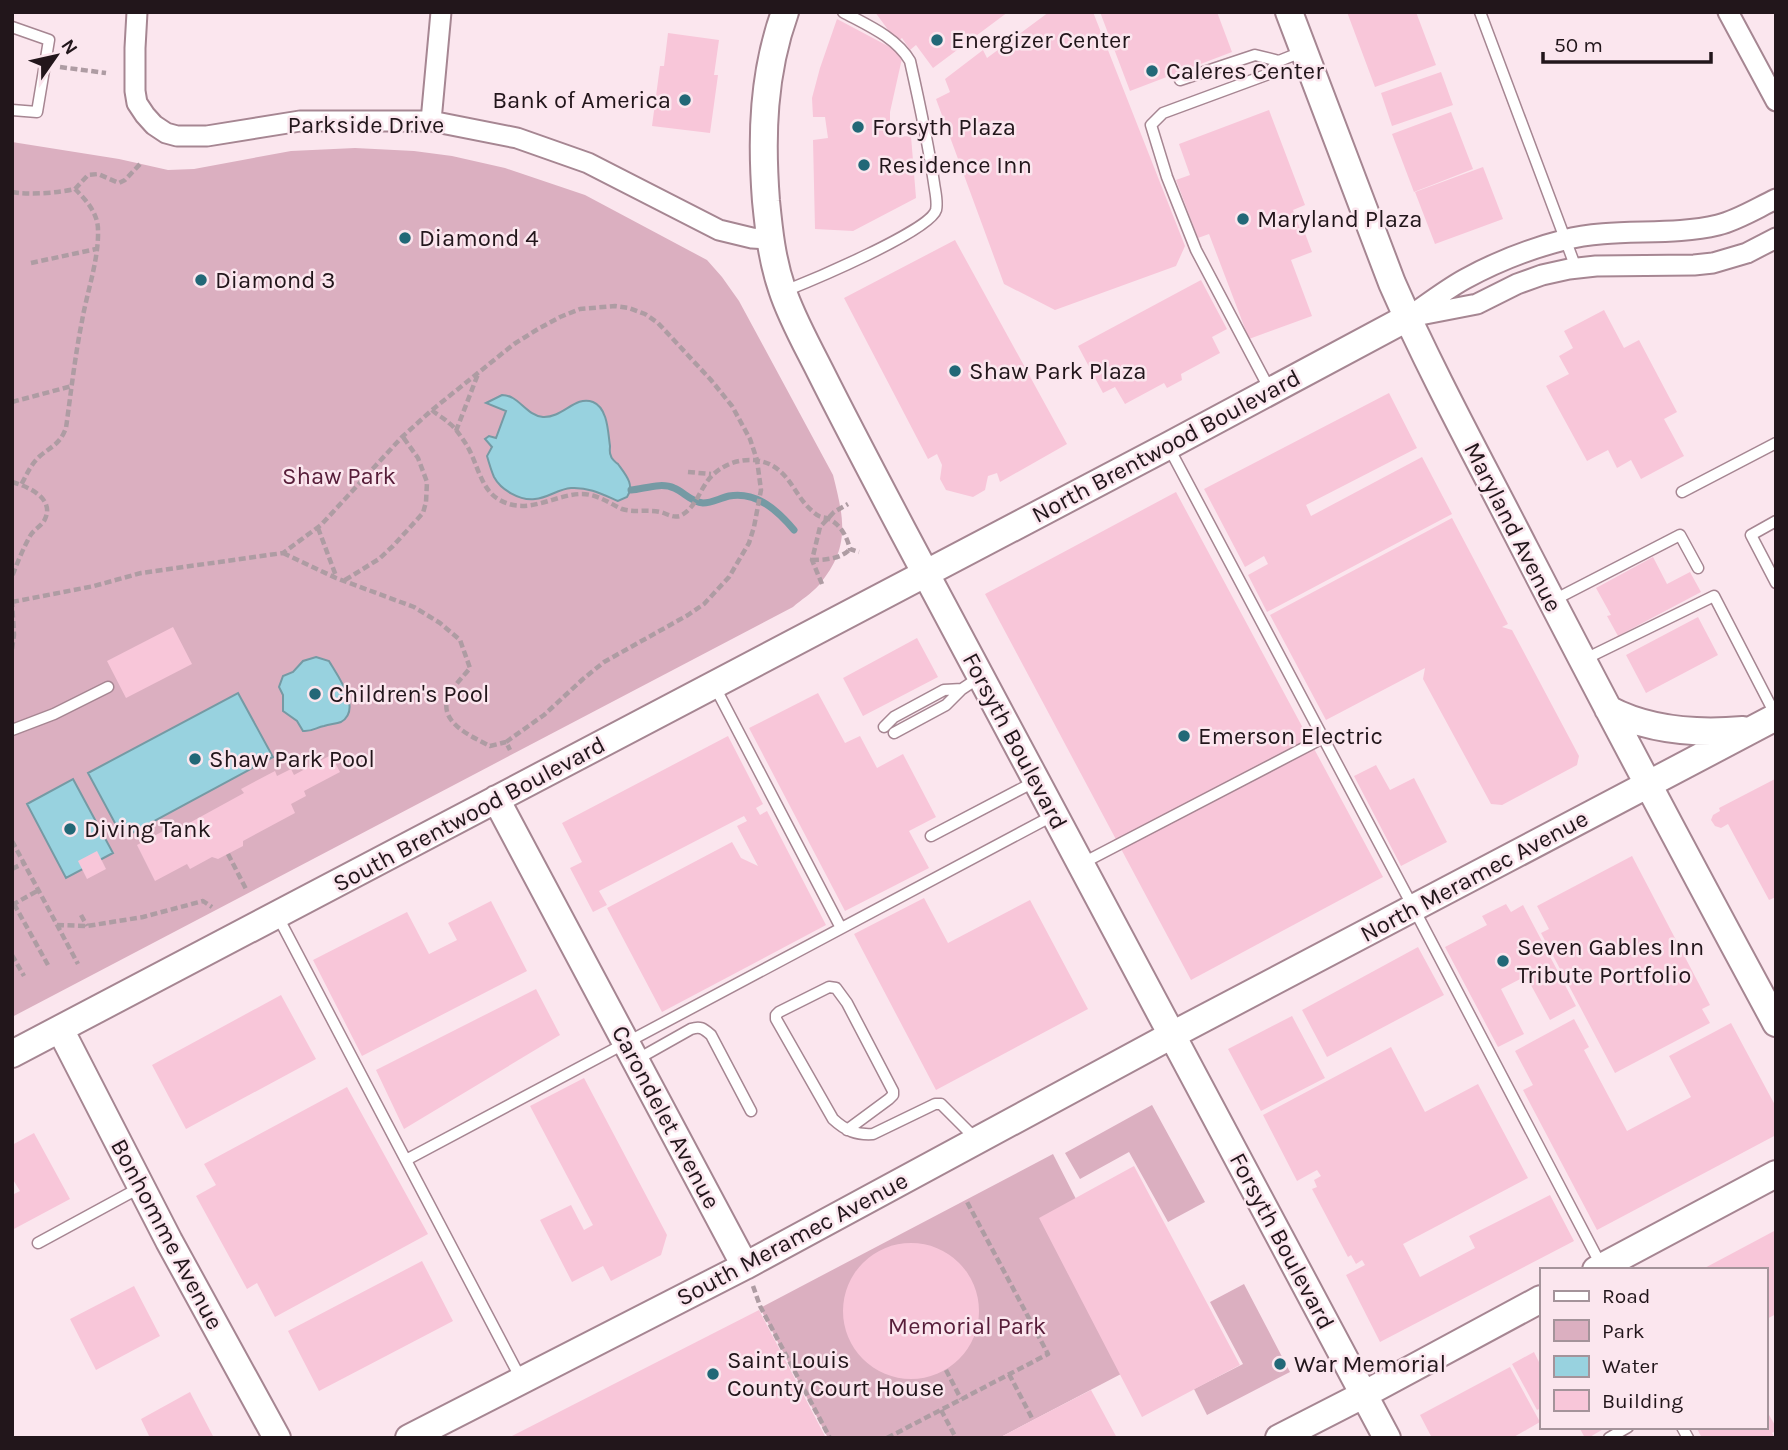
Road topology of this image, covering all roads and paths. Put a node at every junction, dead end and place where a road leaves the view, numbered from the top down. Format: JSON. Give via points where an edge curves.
{"nodes":[{"id":1,"x":137,"y":12,"type":"edge"},
{"id":2,"x":441,"y":12,"type":"edge"},
{"id":3,"x":785,"y":12,"type":"edge"},
{"id":4,"x":843,"y":12,"type":"edge"},
{"id":5,"x":1289,"y":12,"type":"edge"},
{"id":6,"x":1480,"y":12,"type":"edge"},
{"id":7,"x":1728,"y":12,"type":"edge"},
{"id":8,"x":12,"y":27,"type":"edge"},
{"id":9,"x":1304,"y":51,"type":"junction"},
{"id":10,"x":1279,"y":61,"type":"junction"},
{"id":11,"x":45,"y":65,"type":"junction"},
{"id":12,"x":106,"y":73,"type":"dead end"},
{"id":13,"x":1180,"y":80,"type":"dead end"},
{"id":14,"x":1776,"y":102,"type":"edge"},
{"id":15,"x":12,"y":110,"type":"edge"},
{"id":16,"x":431,"y":121,"type":"junction"},
{"id":17,"x":141,"y":163,"type":"dead end"},
{"id":18,"x":75,"y":189,"type":"junction"},
{"id":19,"x":12,"y":192,"type":"edge"},
{"id":20,"x":1776,"y":199,"type":"edge"},
{"id":21,"x":770,"y":239,"type":"junction"},
{"id":22,"x":1565,"y":239,"type":"junction"},
{"id":23,"x":1776,"y":239,"type":"edge"},
{"id":24,"x":96,"y":249,"type":"junction"},
{"id":25,"x":31,"y":263,"type":"dead end"},
{"id":26,"x":1576,"y":268,"type":"junction"},
{"id":27,"x":783,"y":292,"type":"junction"},
{"id":28,"x":1407,"y":318,"type":"junction"},
{"id":29,"x":478,"y":373,"type":"junction"},
{"id":30,"x":72,"y":386,"type":"junction"},
{"id":31,"x":1270,"y":391,"type":"junction"},
{"id":32,"x":12,"y":402,"type":"edge"},
{"id":33,"x":432,"y":410,"type":"junction"},
{"id":34,"x":456,"y":431,"type":"junction"},
{"id":35,"x":402,"y":436,"type":"junction"},
{"id":36,"x":1776,"y":443,"type":"edge"},
{"id":37,"x":1168,"y":446,"type":"junction"},
{"id":38,"x":757,"y":460,"type":"junction"},
{"id":39,"x":688,"y":472,"type":"dead end"},
{"id":40,"x":712,"y":474,"type":"junction"},
{"id":41,"x":12,"y":482,"type":"edge"},
{"id":42,"x":21,"y":485,"type":"junction"},
{"id":43,"x":1682,"y":492,"type":"dead end"},
{"id":44,"x":848,"y":504,"type":"dead end"},
{"id":45,"x":828,"y":518,"type":"junction"},
{"id":46,"x":1776,"y":521,"type":"edge"},
{"id":47,"x":318,"y":528,"type":"junction"},
{"id":48,"x":850,"y":549,"type":"junction"},
{"id":49,"x":859,"y":552,"type":"dead end"},
{"id":50,"x":283,"y":553,"type":"junction"},
{"id":51,"x":813,"y":560,"type":"junction"},
{"id":52,"x":1698,"y":568,"type":"dead end"},
{"id":53,"x":925,"y":573,"type":"junction"},
{"id":54,"x":12,"y":577,"type":"edge"},
{"id":55,"x":337,"y":578,"type":"junction"},
{"id":56,"x":344,"y":580,"type":"junction"},
{"id":57,"x":1776,"y":583,"type":"edge"},
{"id":58,"x":822,"y":584,"type":"dead end"},
{"id":59,"x":12,"y":601,"type":"edge"},
{"id":60,"x":1552,"y":601,"type":"junction"},
{"id":61,"x":12,"y":649,"type":"edge"},
{"id":62,"x":1583,"y":660,"type":"junction"},
{"id":63,"x":972,"y":683,"type":"junction"},
{"id":64,"x":713,"y":685,"type":"junction"},
{"id":65,"x":108,"y":687,"type":"dead end"},
{"id":66,"x":1608,"y":709,"type":"junction"},
{"id":67,"x":1776,"y":716,"type":"edge"},
{"id":68,"x":884,"y":727,"type":"dead end"},
{"id":69,"x":12,"y":730,"type":"edge"},
{"id":70,"x":1751,"y":730,"type":"junction"},
{"id":71,"x":894,"y":733,"type":"dead end"},
{"id":72,"x":1323,"y":738,"type":"junction"},
{"id":73,"x":506,"y":742,"type":"junction"},
{"id":74,"x":510,"y":750,"type":"dead end"},
{"id":75,"x":1036,"y":780,"type":"junction"},
{"id":76,"x":1647,"y":785,"type":"junction"},
{"id":77,"x":496,"y":799,"type":"junction"},
{"id":78,"x":1054,"y":815,"type":"junction"},
{"id":79,"x":931,"y":836,"type":"dead end"},
{"id":80,"x":12,"y":841,"type":"edge"},
{"id":81,"x":228,"y":853,"type":"dead end"},
{"id":82,"x":24,"y":863,"type":"junction"},
{"id":83,"x":1081,"y":864,"type":"junction"},
{"id":84,"x":12,"y":869,"type":"edge"},
{"id":85,"x":246,"y":889,"type":"dead end"},
{"id":86,"x":39,"y":890,"type":"junction"},
{"id":87,"x":13,"y":904,"type":"edge"},
{"id":88,"x":212,"y":907,"type":"dead end"},
{"id":89,"x":1413,"y":907,"type":"junction"},
{"id":90,"x":81,"y":915,"type":"dead end"},
{"id":91,"x":276,"y":915,"type":"junction"},
{"id":92,"x":57,"y":925,"type":"junction"},
{"id":93,"x":87,"y":926,"type":"junction"},
{"id":94,"x":841,"y":929,"type":"junction"},
{"id":95,"x":12,"y":955,"type":"edge"},
{"id":96,"x":78,"y":964,"type":"dead end"},
{"id":97,"x":48,"y":965,"type":"dead end"},
{"id":98,"x":24,"y":976,"type":"dead end"},
{"id":99,"x":1776,"y":1023,"type":"edge"},
{"id":100,"x":60,"y":1030,"type":"junction"},
{"id":101,"x":1172,"y":1035,"type":"junction"},
{"id":102,"x":631,"y":1051,"type":"junction"},
{"id":103,"x":12,"y":1054,"type":"edge"},
{"id":104,"x":751,"y":1111,"type":"dead end"},
{"id":105,"x":847,"y":1130,"type":"junction"},
{"id":106,"x":978,"y":1141,"type":"junction"},
{"id":107,"x":406,"y":1160,"type":"junction"},
{"id":108,"x":1776,"y":1174,"type":"edge"},
{"id":109,"x":141,"y":1186,"type":"junction"},
{"id":110,"x":967,"y":1200,"type":"dead end"},
{"id":111,"x":38,"y":1242,"type":"dead end"},
{"id":112,"x":745,"y":1266,"type":"junction"},
{"id":113,"x":1599,"y":1268,"type":"edge"},
{"id":114,"x":1602,"y":1268,"type":"edge"},
{"id":115,"x":1540,"y":1300,"type":"edge"},
{"id":116,"x":946,"y":1370,"type":"dead end"},
{"id":117,"x":1009,"y":1374,"type":"junction"},
{"id":118,"x":522,"y":1380,"type":"junction"},
{"id":119,"x":1363,"y":1395,"type":"junction"},
{"id":120,"x":961,"y":1399,"type":"junction"},
{"id":121,"x":941,"y":1409,"type":"junction"},
{"id":122,"x":1034,"y":1420,"type":"dead end"},
{"id":123,"x":1625,"y":1429,"type":"edge"},
{"id":124,"x":277,"y":1438,"type":"edge"},
{"id":125,"x":409,"y":1438,"type":"edge"},
{"id":126,"x":830,"y":1438,"type":"edge"},
{"id":127,"x":887,"y":1438,"type":"edge"},
{"id":128,"x":956,"y":1438,"type":"edge"},
{"id":129,"x":1279,"y":1438,"type":"edge"},
{"id":130,"x":1387,"y":1438,"type":"edge"},
{"id":131,"x":1609,"y":1438,"type":"edge"}],
"edges":[{"from":1,"to":16,"type":"street","name":"Parkside Drive","via":[[137,103],[166,133],[207,136],[300,121]]},
{"from":2,"to":16,"type":"street"},
{"from":3,"to":21,"type":"main road","name":"Forsyth Boulevard","via":[[764,112]]},
{"from":4,"to":27,"type":"lane","via":[[888,37],[910,61],[937,207],[925,223],[877,250]]},
{"from":5,"to":9,"type":"main road","name":"Maryland Avenue"},
{"from":6,"to":22,"type":"lane"},
{"from":7,"to":14,"type":"street"},
{"from":8,"to":11,"type":"lane","via":[[49,40]]},
{"from":9,"to":10,"type":"lane"},
{"from":9,"to":28,"type":"main road","name":"Maryland Avenue"},
{"from":10,"to":13,"type":"lane","via":[[1255,55]]},
{"from":10,"to":31,"type":"lane","via":[[1266,75],[1163,113],[1151,125],[1196,250]]},
{"from":11,"to":12,"type":"path"},
{"from":11,"to":15,"type":"lane","via":[[37,112]]},
{"from":16,"to":21,"type":"street","name":"Parkside Drive","via":[[517,138],[588,163],[719,230]]},
{"from":17,"to":18,"type":"path","via":[[119,183],[88,175]]},
{"from":18,"to":19,"type":"path"},
{"from":18,"to":24,"type":"path","via":[[96,219]]},
{"from":20,"to":22,"type":"street","name":"North Brentwood Boulevard","via":[[1716,225]]},
{"from":21,"to":27,"type":"main road","name":"Forsyth Boulevard"},
{"from":22,"to":26,"type":"lane"},
{"from":22,"to":28,"type":"street","name":"North Brentwood Boulevard","via":[[1510,257],[1464,279]]},
{"from":23,"to":26,"type":"street","name":"North Brentwood Boulevard","via":[[1713,263]]},
{"from":24,"to":25,"type":"path"},
{"from":24,"to":30,"type":"path"},
{"from":26,"to":28,"type":"street","name":"North Brentwood Boulevard","via":[[1517,284],[1477,304]]},
{"from":27,"to":53,"type":"main road","name":"Forsyth Boulevard"},
{"from":28,"to":31,"type":"main road","name":"North Brentwood Boulevard"},
{"from":28,"to":60,"type":"main road","name":"Maryland Avenue"},
{"from":29,"to":33,"type":"path"},
{"from":29,"to":34,"type":"path"},
{"from":29,"to":38,"type":"path","via":[[514,344],[560,317],[580,309],[629,308],[659,323],[711,380],[732,406]]},
{"from":30,"to":32,"type":"path"},
{"from":30,"to":42,"type":"path","via":[[62,438],[30,467]]},
{"from":31,"to":37,"type":"main road","name":"North Brentwood Boulevard"},
{"from":33,"to":34,"type":"path"},
{"from":33,"to":35,"type":"path"},
{"from":34,"to":40,"type":"path","via":[[486,486],[509,504],[529,506],[584,494],[623,509],[676,517],[692,507]]},
{"from":35,"to":47,"type":"path"},
{"from":35,"to":56,"type":"path","via":[[418,458],[427,482],[423,513],[379,559]]},
{"from":36,"to":43,"type":"lane"},
{"from":37,"to":53,"type":"main road","name":"North Brentwood Boulevard"},
{"from":37,"to":72,"type":"lane"},
{"from":38,"to":40,"type":"path","via":[[736,461]]},
{"from":38,"to":45,"type":"path","via":[[780,471],[809,508]]},
{"from":38,"to":73,"type":"path","via":[[761,489],[749,543],[729,577],[705,604],[604,662]]},
{"from":39,"to":40,"type":"path"},
{"from":41,"to":42,"type":"path"},
{"from":42,"to":54,"type":"path","via":[[40,495],[47,508],[46,518],[32,533]]},
{"from":44,"to":45,"type":"path"},
{"from":45,"to":48,"type":"path","via":[[847,538]]},
{"from":45,"to":51,"type":"path","via":[[820,527]]},
{"from":46,"to":57,"type":"lane","via":[[1751,535]]},
{"from":47,"to":50,"type":"path"},
{"from":47,"to":55,"type":"path"},
{"from":48,"to":49,"type":"path"},
{"from":48,"to":51,"type":"path","via":[[846,554]]},
{"from":50,"to":55,"type":"path"},
{"from":50,"to":59,"type":"path","via":[[142,573]]},
{"from":51,"to":58,"type":"path"},
{"from":52,"to":60,"type":"lane","via":[[1680,535]]},
{"from":53,"to":63,"type":"main road","name":"Forsyth Boulevard"},
{"from":53,"to":64,"type":"main road","name":"South Brentwood Boulevard"},
{"from":55,"to":56,"type":"path"},
{"from":56,"to":73,"type":"path","via":[[414,607],[460,640],[470,668],[447,699],[447,713],[469,736],[490,746]]},
{"from":59,"to":61,"type":"path"},
{"from":60,"to":62,"type":"main road","name":"Maryland Avenue"},
{"from":62,"to":66,"type":"main road","name":"Maryland Avenue"},
{"from":62,"to":67,"type":"lane","via":[[1714,596]]},
{"from":63,"to":68,"type":"lane","via":[[944,690]]},
{"from":63,"to":71,"type":"lane","via":[[946,705]]},
{"from":63,"to":75,"type":"main road","name":"Forsyth Boulevard"},
{"from":64,"to":77,"type":"main road","name":"South Brentwood Boulevard"},
{"from":64,"to":94,"type":"lane"},
{"from":65,"to":69,"type":"lane"},
{"from":66,"to":70,"type":"main road","via":[[1663,728]]},
{"from":66,"to":76,"type":"main road","name":"Maryland Avenue"},
{"from":67,"to":70,"type":"main road","name":"North Meramec Avenue"},
{"from":70,"to":76,"type":"main road","name":"North Meramec Avenue"},
{"from":72,"to":83,"type":"lane"},
{"from":72,"to":89,"type":"lane"},
{"from":73,"to":74,"type":"path"},
{"from":75,"to":78,"type":"main road","name":"Forsyth Boulevard"},
{"from":75,"to":79,"type":"lane"},
{"from":76,"to":89,"type":"main road","name":"North Meramec Avenue"},
{"from":76,"to":99,"type":"main road","name":"Maryland Avenue"},
{"from":77,"to":91,"type":"main road","name":"South Brentwood Boulevard"},
{"from":77,"to":102,"type":"main road","name":"Carondelet Avenue"},
{"from":78,"to":83,"type":"main road","name":"Forsyth Boulevard"},
{"from":78,"to":94,"type":"lane"},
{"from":80,"to":82,"type":"path"},
{"from":81,"to":85,"type":"path"},
{"from":82,"to":84,"type":"path"},
{"from":82,"to":86,"type":"path"},
{"from":83,"to":101,"type":"main road","name":"Forsyth Boulevard"},
{"from":86,"to":87,"type":"path"},
{"from":86,"to":92,"type":"path"},
{"from":87,"to":97,"type":"path"},
{"from":88,"to":93,"type":"path","via":[[203,901],[143,918]]},
{"from":89,"to":101,"type":"main road","name":"North Meramec Avenue"},
{"from":89,"to":113,"type":"lane"},
{"from":90,"to":93,"type":"path"},
{"from":91,"to":100,"type":"main road","name":"South Brentwood Boulevard"},
{"from":91,"to":107,"type":"lane"},
{"from":92,"to":93,"type":"path"},
{"from":92,"to":96,"type":"path"},
{"from":94,"to":102,"type":"lane"},
{"from":95,"to":98,"type":"path"},
{"from":100,"to":103,"type":"main road","name":"South Brentwood Boulevard"},
{"from":100,"to":109,"type":"main road","name":"Bonhomme Avenue"},
{"from":101,"to":106,"type":"main road","name":"South Meramec Avenue"},
{"from":101,"to":119,"type":"main road","name":"Forsyth Boulevard"},
{"from":102,"to":104,"type":"lane","via":[[703,1028]]},
{"from":102,"to":107,"type":"lane"},
{"from":102,"to":112,"type":"main road","name":"Carondelet Avenue"},
{"from":105,"to":105,"type":"lane","via":[[833,1119],[776,1019],[779,1012],[829,987],[847,1003],[893,1091],[889,1099]]},
{"from":105,"to":106,"type":"lane","via":[[873,1134],[941,1104]]},
{"from":106,"to":112,"type":"main road","name":"South Meramec Avenue"},
{"from":107,"to":118,"type":"lane"},
{"from":108,"to":114,"type":"main road"},
{"from":109,"to":111,"type":"lane"},
{"from":109,"to":124,"type":"main road","name":"Bonhomme Avenue"},
{"from":110,"to":117,"type":"path","via":[[1048,1354]]},
{"from":112,"to":118,"type":"main road","name":"South Meramec Avenue"},
{"from":112,"to":126,"type":"path","via":[[760,1306]]},
{"from":115,"to":119,"type":"main road"},
{"from":116,"to":120,"type":"path"},
{"from":117,"to":120,"type":"path"},
{"from":117,"to":122,"type":"path"},
{"from":118,"to":125,"type":"main road","name":"South Meramec Avenue"},
{"from":119,"to":129,"type":"main road"},
{"from":119,"to":130,"type":"main road","name":"Forsyth Boulevard"},
{"from":120,"to":121,"type":"path"},
{"from":121,"to":127,"type":"path"},
{"from":121,"to":128,"type":"path"},
{"from":123,"to":131,"type":"lane"}]}
